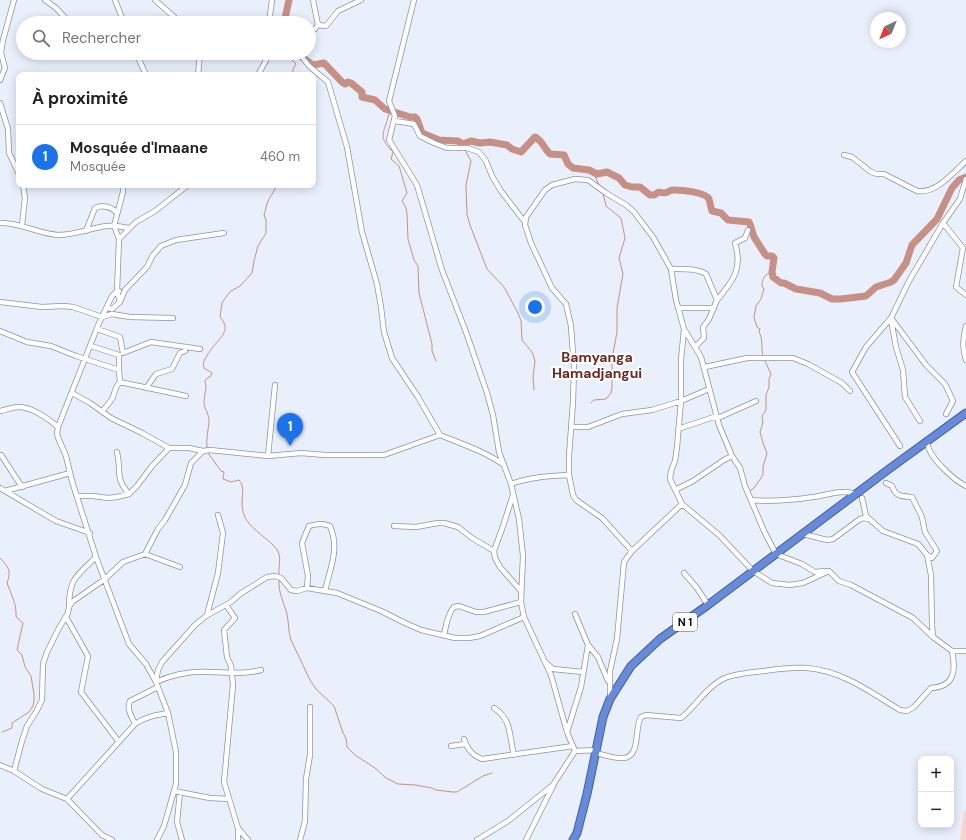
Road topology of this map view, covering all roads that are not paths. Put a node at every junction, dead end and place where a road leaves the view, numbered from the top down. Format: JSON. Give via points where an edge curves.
{"nodes":[{"id":1,"x":14,"y":0,"type":"edge"},
{"id":2,"x":45,"y":0,"type":"edge"},
{"id":3,"x":115,"y":0,"type":"edge"},
{"id":4,"x":155,"y":0,"type":"edge"},
{"id":5,"x":272,"y":0,"type":"edge"},
{"id":6,"x":314,"y":0,"type":"edge"},
{"id":7,"x":361,"y":0,"type":"edge"},
{"id":8,"x":414,"y":0,"type":"edge"},
{"id":9,"x":63,"y":16,"type":"edge"},
{"id":10,"x":121,"y":16,"type":"edge"},
{"id":11,"x":173,"y":16,"type":"edge"},
{"id":12,"x":270,"y":16,"type":"edge"},
{"id":13,"x":318,"y":25,"type":"junction"},
{"id":14,"x":316,"y":28,"type":"edge"},
{"id":15,"x":139,"y":60,"type":"edge"},
{"id":16,"x":199,"y":60,"type":"edge"},
{"id":17,"x":266,"y":60,"type":"edge"},
{"id":18,"x":304,"y":60,"type":"edge"},
{"id":19,"x":145,"y":72,"type":"edge"},
{"id":20,"x":198,"y":72,"type":"edge"},
{"id":21,"x":260,"y":72,"type":"edge"},
{"id":22,"x":0,"y":80,"type":"edge"},
{"id":23,"x":0,"y":103,"type":"edge"},
{"id":24,"x":395,"y":119,"type":"junction"},
{"id":25,"x":844,"y":155,"type":"dead end"},
{"id":26,"x":966,"y":162,"type":"edge"},
{"id":27,"x":16,"y":168,"type":"edge"},
{"id":28,"x":966,"y":179,"type":"edge"},
{"id":29,"x":23,"y":188,"type":"edge"},
{"id":30,"x":122,"y":188,"type":"edge"},
{"id":31,"x":184,"y":188,"type":"edge"},
{"id":32,"x":118,"y":213,"type":"junction"},
{"id":33,"x":524,"y":221,"type":"junction"},
{"id":34,"x":0,"y":223,"type":"edge"},
{"id":35,"x":943,"y":223,"type":"junction"},
{"id":36,"x":22,"y":225,"type":"junction"},
{"id":37,"x":114,"y":226,"type":"junction"},
{"id":38,"x":129,"y":228,"type":"junction"},
{"id":39,"x":748,"y":230,"type":"dead end"},
{"id":40,"x":86,"y":232,"type":"junction"},
{"id":41,"x":224,"y":233,"type":"dead end"},
{"id":42,"x":118,"y":240,"type":"junction"},
{"id":43,"x":671,"y":269,"type":"junction"},
{"id":44,"x":125,"y":290,"type":"junction"},
{"id":45,"x":117,"y":292,"type":"junction"},
{"id":46,"x":966,"y":295,"type":"edge"},
{"id":47,"x":717,"y":300,"type":"junction"},
{"id":48,"x":0,"y":302,"type":"edge"},
{"id":49,"x":120,"y":302,"type":"junction"},
{"id":50,"x":107,"y":308,"type":"junction"},
{"id":51,"x":678,"y":308,"type":"junction"},
{"id":52,"x":714,"y":308,"type":"junction"},
{"id":53,"x":102,"y":317,"type":"junction"},
{"id":54,"x":173,"y":318,"type":"dead end"},
{"id":55,"x":891,"y":318,"type":"junction"},
{"id":56,"x":966,"y":326,"type":"edge"},
{"id":57,"x":97,"y":329,"type":"junction"},
{"id":58,"x":684,"y":329,"type":"junction"},
{"id":59,"x":0,"y":331,"type":"edge"},
{"id":60,"x":91,"y":346,"type":"junction"},
{"id":61,"x":695,"y":347,"type":"junction"},
{"id":62,"x":200,"y":349,"type":"dead end"},
{"id":63,"x":185,"y":351,"type":"dead end"},
{"id":64,"x":85,"y":358,"type":"junction"},
{"id":65,"x":966,"y":360,"type":"edge"},
{"id":66,"x":705,"y":367,"type":"junction"},
{"id":67,"x":119,"y":370,"type":"junction"},
{"id":68,"x":120,"y":382,"type":"junction"},
{"id":69,"x":152,"y":382,"type":"junction"},
{"id":70,"x":275,"y":385,"type":"dead end"},
{"id":71,"x":146,"y":388,"type":"junction"},
{"id":72,"x":152,"y":389,"type":"junction"},
{"id":73,"x":710,"y":389,"type":"junction"},
{"id":74,"x":850,"y":391,"type":"dead end"},
{"id":75,"x":72,"y":393,"type":"junction"},
{"id":76,"x":186,"y":396,"type":"dead end"},
{"id":77,"x":681,"y":401,"type":"junction"},
{"id":78,"x":756,"y":401,"type":"dead end"},
{"id":79,"x":0,"y":411,"type":"edge"},
{"id":80,"x":102,"y":411,"type":"junction"},
{"id":81,"x":966,"y":413,"type":"edge"},
{"id":82,"x":946,"y":414,"type":"dead end"},
{"id":83,"x":717,"y":417,"type":"junction"},
{"id":84,"x":920,"y":421,"type":"dead end"},
{"id":85,"x":58,"y":427,"type":"junction"},
{"id":86,"x":571,"y":427,"type":"junction"},
{"id":87,"x":678,"y":429,"type":"junction"},
{"id":88,"x":440,"y":435,"type":"junction"},
{"id":89,"x":927,"y":442,"type":"junction"},
{"id":90,"x":900,"y":446,"type":"dead end"},
{"id":91,"x":169,"y":448,"type":"junction"},
{"id":92,"x":206,"y":451,"type":"junction"},
{"id":93,"x":117,"y":452,"type":"dead end"},
{"id":94,"x":1,"y":455,"type":"dead end"},
{"id":95,"x":268,"y":456,"type":"junction"},
{"id":96,"x":732,"y":456,"type":"junction"},
{"id":97,"x":504,"y":465,"type":"junction"},
{"id":98,"x":70,"y":474,"type":"junction"},
{"id":99,"x":569,"y":475,"type":"junction"},
{"id":100,"x":886,"y":483,"type":"dead end"},
{"id":101,"x":510,"y":484,"type":"junction"},
{"id":102,"x":966,"y":486,"type":"edge"},
{"id":103,"x":22,"y":487,"type":"junction"},
{"id":104,"x":0,"y":488,"type":"edge"},
{"id":105,"x":675,"y":490,"type":"junction"},
{"id":106,"x":5,"y":491,"type":"junction"},
{"id":107,"x":513,"y":493,"type":"junction"},
{"id":108,"x":129,"y":494,"type":"junction"},
{"id":109,"x":78,"y":496,"type":"junction"},
{"id":110,"x":859,"y":496,"type":"junction"},
{"id":111,"x":752,"y":500,"type":"junction"},
{"id":112,"x":682,"y":504,"type":"junction"},
{"id":113,"x":218,"y":515,"type":"dead end"},
{"id":114,"x":873,"y":521,"type":"junction"},
{"id":115,"x":394,"y":526,"type":"dead end"},
{"id":116,"x":90,"y":533,"type":"junction"},
{"id":117,"x":803,"y":534,"type":"junction"},
{"id":118,"x":494,"y":550,"type":"junction"},
{"id":119,"x":632,"y":551,"type":"junction"},
{"id":120,"x":145,"y":554,"type":"junction"},
{"id":121,"x":776,"y":554,"type":"junction"},
{"id":122,"x":927,"y":555,"type":"junction"},
{"id":123,"x":96,"y":557,"type":"junction"},
{"id":124,"x":180,"y":567,"type":"dead end"},
{"id":125,"x":753,"y":571,"type":"junction"},
{"id":126,"x":829,"y":571,"type":"junction"},
{"id":127,"x":684,"y":573,"type":"dead end"},
{"id":128,"x":105,"y":579,"type":"junction"},
{"id":129,"x":307,"y":588,"type":"junction"},
{"id":130,"x":324,"y":591,"type":"junction"},
{"id":131,"x":521,"y":591,"type":"junction"},
{"id":132,"x":521,"y":602,"type":"junction"},
{"id":133,"x":226,"y":605,"type":"junction"},
{"id":134,"x":708,"y":605,"type":"junction"},
{"id":135,"x":69,"y":607,"type":"junction"},
{"id":136,"x":575,"y":614,"type":"dead end"},
{"id":137,"x":207,"y":615,"type":"junction"},
{"id":138,"x":66,"y":616,"type":"junction"},
{"id":139,"x":524,"y":617,"type":"junction"},
{"id":140,"x":444,"y":635,"type":"junction"},
{"id":141,"x":933,"y":638,"type":"junction"},
{"id":142,"x":588,"y":645,"type":"junction"},
{"id":143,"x":952,"y":650,"type":"junction"},
{"id":144,"x":966,"y":651,"type":"edge"},
{"id":145,"x":544,"y":660,"type":"junction"},
{"id":146,"x":261,"y":670,"type":"dead end"},
{"id":147,"x":583,"y":672,"type":"junction"},
{"id":148,"x":232,"y":674,"type":"junction"},
{"id":149,"x":157,"y":684,"type":"junction"},
{"id":150,"x":610,"y":685,"type":"junction"},
{"id":151,"x":610,"y":699,"type":"junction"},
{"id":152,"x":310,"y":707,"type":"dead end"},
{"id":153,"x":494,"y":708,"type":"dead end"},
{"id":154,"x":168,"y":713,"type":"junction"},
{"id":155,"x":135,"y":724,"type":"junction"},
{"id":156,"x":567,"y":732,"type":"junction"},
{"id":157,"x":119,"y":742,"type":"junction"},
{"id":158,"x":451,"y":746,"type":"dead end"},
{"id":159,"x":574,"y":748,"type":"junction"},
{"id":160,"x":597,"y":752,"type":"junction"},
{"id":161,"x":514,"y":755,"type":"junction"},
{"id":162,"x":0,"y":765,"type":"edge"},
{"id":163,"x":14,"y":771,"type":"junction"},
{"id":164,"x":553,"y":785,"type":"junction"},
{"id":165,"x":174,"y":791,"type":"junction"},
{"id":166,"x":180,"y":792,"type":"junction"},
{"id":167,"x":67,"y":799,"type":"junction"},
{"id":168,"x":229,"y":799,"type":"junction"},
{"id":169,"x":238,"y":828,"type":"junction"},
{"id":170,"x":112,"y":840,"type":"edge"},
{"id":171,"x":157,"y":840,"type":"edge"},
{"id":172,"x":182,"y":840,"type":"edge"},
{"id":173,"x":238,"y":840,"type":"edge"},
{"id":174,"x":248,"y":840,"type":"edge"},
{"id":175,"x":300,"y":840,"type":"edge"},
{"id":176,"x":477,"y":840,"type":"edge"},
{"id":177,"x":526,"y":840,"type":"edge"},
{"id":178,"x":573,"y":840,"type":"edge"}],
"edges":[{"from":1,"to":22,"type":"street","via":[[3,40],[1,52],[5,68]]},
{"from":2,"to":9,"type":"street"},
{"from":3,"to":10,"type":"street"},
{"from":4,"to":11,"type":"street"},
{"from":5,"to":12,"type":"street"},
{"from":6,"to":13,"type":"street"},
{"from":7,"to":13,"type":"street","via":[[338,11],[326,26]]},
{"from":8,"to":24,"type":"street","via":[[388,101]]},
{"from":13,"to":14,"type":"street"},
{"from":15,"to":19,"type":"street"},
{"from":16,"to":20,"type":"street"},
{"from":17,"to":21,"type":"street"},
{"from":18,"to":88,"type":"street","via":[[328,82],[347,147],[362,232],[392,358]]},
{"from":23,"to":27,"type":"street","via":[[8,128],[9,153]]},
{"from":24,"to":33,"type":"street","via":[[414,124],[420,136],[443,147],[467,148],[479,152],[501,191]]},
{"from":24,"to":97,"type":"street","via":[[390,140],[420,193],[442,270],[487,393]]},
{"from":25,"to":26,"type":"street","via":[[852,157],[871,172],[884,174],[922,192],[940,184]]},
{"from":28,"to":35,"type":"street","via":[[960,199]]},
{"from":29,"to":36,"type":"street"},
{"from":30,"to":32,"type":"street"},
{"from":31,"to":38,"type":"street"},
{"from":32,"to":37,"type":"street"},
{"from":32,"to":40,"type":"street","via":[[106,207],[94,208]]},
{"from":33,"to":43,"type":"street","via":[[549,186],[576,179],[588,180],[634,212],[653,237]]},
{"from":33,"to":86,"type":"street","via":[[552,288],[566,304],[572,326],[574,367]]},
{"from":34,"to":36,"type":"street"},
{"from":35,"to":46,"type":"street","via":[[963,248],[956,288]]},
{"from":35,"to":55,"type":"street"},
{"from":36,"to":40,"type":"street","via":[[48,234]]},
{"from":37,"to":38,"type":"street"},
{"from":37,"to":40,"type":"street"},
{"from":37,"to":42,"type":"street"},
{"from":38,"to":42,"type":"street"},
{"from":39,"to":47,"type":"street","via":[[745,238],[736,243],[739,261],[737,272]]},
{"from":41,"to":44,"type":"street","via":[[176,240],[161,246],[147,267]]},
{"from":42,"to":45,"type":"street"},
{"from":43,"to":47,"type":"street","via":[[706,274]]},
{"from":43,"to":51,"type":"street"},
{"from":44,"to":45,"type":"street"},
{"from":44,"to":49,"type":"street"},
{"from":45,"to":49,"type":"street"},
{"from":45,"to":50,"type":"street","via":[[112,296]]},
{"from":47,"to":52,"type":"street"},
{"from":48,"to":53,"type":"street","via":[[42,307],[74,307]]},
{"from":49,"to":50,"type":"street","via":[[112,309]]},
{"from":50,"to":53,"type":"street"},
{"from":51,"to":52,"type":"street"},
{"from":51,"to":58,"type":"street"},
{"from":52,"to":61,"type":"street","via":[[703,327],[704,338]]},
{"from":53,"to":54,"type":"street","via":[[112,314]]},
{"from":53,"to":57,"type":"street"},
{"from":55,"to":82,"type":"street","via":[[926,365],[945,384],[953,401]]},
{"from":55,"to":84,"type":"street","via":[[903,370],[904,397]]},
{"from":55,"to":90,"type":"street","via":[[866,347],[852,372]]},
{"from":56,"to":65,"type":"street","via":[[963,336]]},
{"from":57,"to":60,"type":"street"},
{"from":57,"to":62,"type":"street","via":[[120,337],[123,353],[151,342]]},
{"from":58,"to":61,"type":"street"},
{"from":58,"to":77,"type":"street"},
{"from":59,"to":64,"type":"street","via":[[27,342],[51,346]]},
{"from":60,"to":64,"type":"street"},
{"from":60,"to":67,"type":"street","via":[[119,355]]},
{"from":61,"to":66,"type":"street"},
{"from":63,"to":69,"type":"street","via":[[180,353],[172,369],[156,374]]},
{"from":64,"to":67,"type":"street"},
{"from":64,"to":75,"type":"street"},
{"from":66,"to":73,"type":"street"},
{"from":66,"to":74,"type":"street","via":[[747,358],[793,358],[842,383]]},
{"from":67,"to":68,"type":"street"},
{"from":68,"to":71,"type":"street"},
{"from":68,"to":80,"type":"street","via":[[110,403]]},
{"from":69,"to":71,"type":"street"},
{"from":69,"to":72,"type":"street"},
{"from":70,"to":95,"type":"street"},
{"from":71,"to":72,"type":"street"},
{"from":72,"to":76,"type":"street"},
{"from":73,"to":77,"type":"street"},
{"from":73,"to":83,"type":"street"},
{"from":75,"to":80,"type":"street"},
{"from":75,"to":85,"type":"street"},
{"from":77,"to":86,"type":"street","via":[[646,412],[622,414],[588,427]]},
{"from":77,"to":87,"type":"street"},
{"from":78,"to":83,"type":"street"},
{"from":79,"to":85,"type":"street","via":[[19,407],[43,416]]},
{"from":80,"to":91,"type":"street"},
{"from":81,"to":89,"type":"highway","number":"N 1"},
{"from":83,"to":87,"type":"street"},
{"from":83,"to":96,"type":"street"},
{"from":85,"to":98,"type":"street","via":[[58,440],[66,456]]},
{"from":86,"to":99,"type":"street"},
{"from":87,"to":105,"type":"street","via":[[675,461],[670,479]]},
{"from":88,"to":95,"type":"street","via":[[384,455],[301,453]]},
{"from":88,"to":97,"type":"street","via":[[477,449]]},
{"from":89,"to":102,"type":"street","via":[[935,459]]},
{"from":89,"to":110,"type":"highway","number":"N 1"},
{"from":91,"to":92,"type":"street"},
{"from":91,"to":108,"type":"street"},
{"from":92,"to":95,"type":"street"},
{"from":92,"to":120,"type":"street","via":[[191,463],[185,484]]},
{"from":93,"to":108,"type":"street","via":[[118,477],[121,486]]},
{"from":94,"to":103,"type":"street"},
{"from":96,"to":105,"type":"street"},
{"from":96,"to":111,"type":"street","via":[[740,468]]},
{"from":97,"to":101,"type":"street"},
{"from":98,"to":103,"type":"street"},
{"from":98,"to":109,"type":"street"},
{"from":99,"to":101,"type":"street","via":[[543,476]]},
{"from":99,"to":119,"type":"street","via":[[572,496],[602,518]]},
{"from":100,"to":122,"type":"street","via":[[900,496],[912,497],[922,516],[925,532],[937,551],[932,558]]},
{"from":101,"to":107,"type":"street"},
{"from":103,"to":106,"type":"street"},
{"from":104,"to":106,"type":"street"},
{"from":105,"to":112,"type":"street"},
{"from":106,"to":116,"type":"street","via":[[56,521]]},
{"from":107,"to":118,"type":"street"},
{"from":107,"to":131,"type":"street","via":[[523,556]]},
{"from":108,"to":109,"type":"street","via":[[108,498]]},
{"from":109,"to":116,"type":"street"},
{"from":110,"to":111,"type":"street","via":[[843,491],[812,497]]},
{"from":110,"to":114,"type":"street","via":[[866,516]]},
{"from":110,"to":117,"type":"highway","number":"N 1"},
{"from":111,"to":121,"type":"street"},
{"from":112,"to":119,"type":"street"},
{"from":112,"to":125,"type":"street","via":[[719,535]]},
{"from":113,"to":137,"type":"street","via":[[223,533],[218,573]]},
{"from":114,"to":117,"type":"street","via":[[860,519],[833,539]]},
{"from":114,"to":122,"type":"street","via":[[883,531],[918,544]]},
{"from":115,"to":118,"type":"street","via":[[416,528],[444,523],[458,528]]},
{"from":116,"to":123,"type":"street"},
{"from":117,"to":121,"type":"highway","number":"N 1"},
{"from":118,"to":131,"type":"street","via":[[500,567]]},
{"from":119,"to":150,"type":"street","via":[[623,568]]},
{"from":120,"to":124,"type":"street"},
{"from":120,"to":128,"type":"street","via":[[123,562]]},
{"from":121,"to":125,"type":"highway","number":"N 1"},
{"from":121,"to":126,"type":"street","via":[[815,572]]},
{"from":122,"to":141,"type":"street","via":[[931,575]]},
{"from":123,"to":128,"type":"street"},
{"from":123,"to":135,"type":"street","via":[[74,580],[69,592]]},
{"from":125,"to":126,"type":"street","via":[[772,583],[790,585],[803,583]]},
{"from":125,"to":134,"type":"highway","number":"N 1"},
{"from":126,"to":141,"type":"street","via":[[839,581],[913,618]]},
{"from":127,"to":134,"type":"street"},
{"from":128,"to":135,"type":"street","via":[[72,602]]},
{"from":128,"to":149,"type":"street","via":[[129,644],[146,664]]},
{"from":129,"to":130,"type":"street"},
{"from":129,"to":130,"type":"street","via":[[308,576],[302,542],[309,526],[324,524],[330,526],[335,539]]},
{"from":129,"to":133,"type":"street","via":[[291,590],[279,577],[267,577]]},
{"from":130,"to":140,"type":"street","via":[[357,601],[421,630]]},
{"from":131,"to":132,"type":"street"},
{"from":132,"to":139,"type":"street"},
{"from":132,"to":140,"type":"street","via":[[484,612],[454,607]]},
{"from":133,"to":137,"type":"street"},
{"from":133,"to":148,"type":"street","via":[[235,618],[224,630],[227,658]]},
{"from":134,"to":151,"type":"highway","number":"N 1","via":[[644,653],[631,666]]},
{"from":135,"to":138,"type":"street"},
{"from":136,"to":142,"type":"street"},
{"from":137,"to":149,"type":"street","via":[[195,624],[166,658],[158,670]]},
{"from":138,"to":157,"type":"street","via":[[88,656],[81,692]]},
{"from":138,"to":163,"type":"street","via":[[47,652],[43,664],[42,700],[27,726]]},
{"from":139,"to":140,"type":"street","via":[[469,638]]},
{"from":139,"to":145,"type":"street"},
{"from":141,"to":143,"type":"street"},
{"from":142,"to":147,"type":"street"},
{"from":142,"to":150,"type":"street","via":[[598,657]]},
{"from":143,"to":144,"type":"street"},
{"from":143,"to":160,"type":"street","via":[[955,663],[954,673],[949,681],[939,688],[932,688],[907,711],[900,710],[848,679],[824,671],[806,668],[757,672],[726,677],[706,693],[690,712],[680,718],[646,715],[642,717],[637,726],[636,746],[630,756],[624,758]]},
{"from":145,"to":147,"type":"street","via":[[552,669]]},
{"from":145,"to":156,"type":"street","via":[[551,675]]},
{"from":146,"to":148,"type":"street","via":[[247,674]]},
{"from":147,"to":156,"type":"street"},
{"from":148,"to":149,"type":"street","via":[[190,672],[165,678]]},
{"from":148,"to":168,"type":"street","via":[[233,697],[225,776]]},
{"from":149,"to":154,"type":"street"},
{"from":149,"to":155,"type":"street","via":[[128,704]]},
{"from":150,"to":151,"type":"street"},
{"from":151,"to":160,"type":"highway","number":"N 1","via":[[603,717]]},
{"from":152,"to":175,"type":"street","via":[[310,755],[306,779],[305,820]]},
{"from":153,"to":161,"type":"street","via":[[508,722]]},
{"from":154,"to":155,"type":"street","via":[[152,716]]},
{"from":154,"to":165,"type":"street","via":[[176,752]]},
{"from":155,"to":157,"type":"street"},
{"from":156,"to":159,"type":"street"},
{"from":157,"to":167,"type":"street"},
{"from":158,"to":161,"type":"street","via":[[464,741],[467,749],[482,759]]},
{"from":159,"to":160,"type":"street"},
{"from":159,"to":161,"type":"street"},
{"from":159,"to":164,"type":"street"},
{"from":160,"to":178,"type":"highway","number":"N 1","via":[[577,833]]},
{"from":162,"to":163,"type":"street"},
{"from":163,"to":167,"type":"street","via":[[42,789]]},
{"from":164,"to":176,"type":"street","via":[[508,821]]},
{"from":164,"to":177,"type":"street"},
{"from":165,"to":166,"type":"street"},
{"from":165,"to":171,"type":"street","via":[[164,826]]},
{"from":166,"to":168,"type":"street"},
{"from":166,"to":172,"type":"street","via":[[177,822]]},
{"from":167,"to":170,"type":"street","via":[[102,835]]},
{"from":168,"to":169,"type":"street"},
{"from":169,"to":173,"type":"street"},
{"from":169,"to":174,"type":"street"}]}
